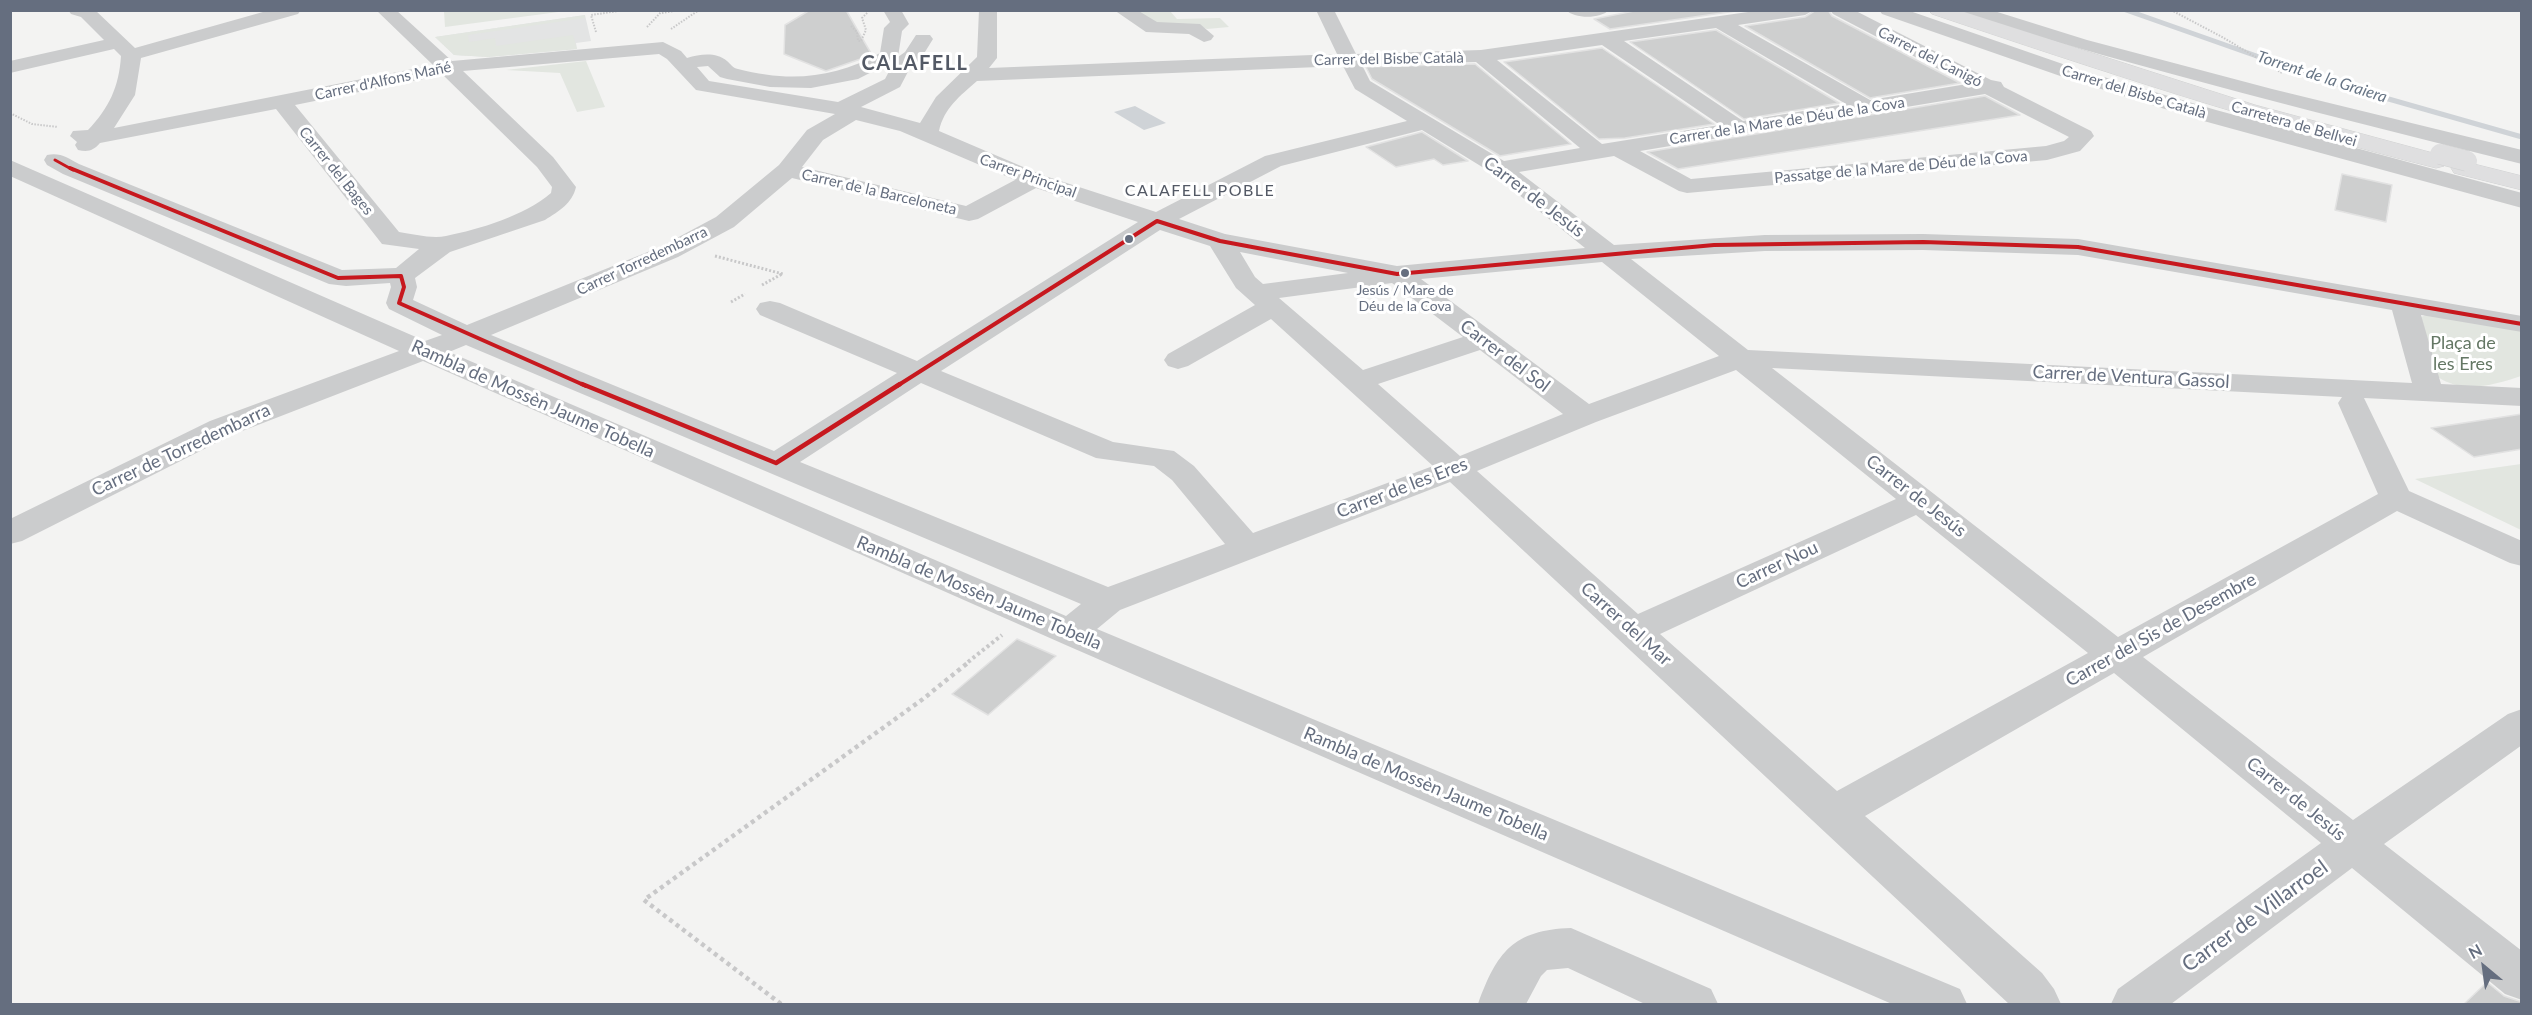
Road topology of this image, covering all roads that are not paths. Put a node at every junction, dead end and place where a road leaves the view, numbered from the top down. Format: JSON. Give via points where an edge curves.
{"nodes":[{"id":1,"x":77,"y":10,"type":"edge"},
{"id":2,"x":292,"y":10,"type":"edge"},
{"id":3,"x":385,"y":10,"type":"edge"},
{"id":4,"x":892,"y":10,"type":"edge"},
{"id":5,"x":988,"y":10,"type":"edge"},
{"id":6,"x":1123,"y":10,"type":"edge"},
{"id":7,"x":1325,"y":10,"type":"edge"},
{"id":8,"x":1575,"y":10,"type":"edge"},
{"id":9,"x":1600,"y":10,"type":"edge"},
{"id":10,"x":1805,"y":10,"type":"edge"},
{"id":11,"x":1839,"y":10,"type":"edge"},
{"id":12,"x":1888,"y":10,"type":"edge"},
{"id":13,"x":1938,"y":10,"type":"edge"},
{"id":14,"x":1970,"y":10,"type":"edge"},
{"id":15,"x":1721,"y":23,"type":"junction"},
{"id":16,"x":1607,"y":39,"type":"junction"},
{"id":17,"x":125,"y":49,"type":"junction"},
{"id":18,"x":890,"y":55,"type":"junction"},
{"id":19,"x":1481,"y":56,"type":"junction"},
{"id":20,"x":1351,"y":59,"type":"junction"},
{"id":21,"x":679,"y":60,"type":"junction"},
{"id":22,"x":1212,"y":64,"type":"junction"},
{"id":23,"x":2072,"y":64,"type":"junction"},
{"id":24,"x":10,"y":66,"type":"edge"},
{"id":25,"x":448,"y":68,"type":"junction"},
{"id":26,"x":970,"y":75,"type":"junction"},
{"id":27,"x":1989,"y":87,"type":"junction"},
{"id":28,"x":282,"y":102,"type":"junction"},
{"id":29,"x":1868,"y":108,"type":"junction"},
{"id":30,"x":847,"y":110,"type":"junction"},
{"id":31,"x":1425,"y":123,"type":"junction"},
{"id":32,"x":1740,"y":129,"type":"junction"},
{"id":33,"x":93,"y":133,"type":"junction"},
{"id":34,"x":935,"y":138,"type":"junction"},
{"id":35,"x":1607,"y":150,"type":"junction"},
{"id":36,"x":2522,"y":157,"type":"edge"},
{"id":37,"x":18,"y":160,"type":"edge"},
{"id":38,"x":55,"y":160,"type":"junction"},
{"id":39,"x":2452,"y":161,"type":"junction"},
{"id":40,"x":1500,"y":168,"type":"junction"},
{"id":41,"x":787,"y":170,"type":"junction"},
{"id":42,"x":2522,"y":176,"type":"edge"},
{"id":43,"x":1034,"y":180,"type":"junction"},
{"id":44,"x":2522,"y":184,"type":"edge"},
{"id":45,"x":2522,"y":201,"type":"edge"},
{"id":46,"x":1157,"y":221,"type":"junction"},
{"id":47,"x":391,"y":239,"type":"junction"},
{"id":48,"x":1220,"y":241,"type":"junction"},
{"id":49,"x":444,"y":244,"type":"junction"},
{"id":50,"x":1608,"y":253,"type":"junction"},
{"id":51,"x":1396,"y":274,"type":"junction"},
{"id":52,"x":401,"y":276,"type":"junction"},
{"id":53,"x":366,"y":277,"type":"junction"},
{"id":54,"x":1265,"y":299,"type":"junction"},
{"id":55,"x":311,"y":300,"type":"junction"},
{"id":56,"x":2404,"y":304,"type":"junction"},
{"id":57,"x":770,"y":309,"type":"dead end"},
{"id":58,"x":2522,"y":324,"type":"edge"},
{"id":59,"x":467,"y":335,"type":"junction"},
{"id":60,"x":1482,"y":340,"type":"junction"},
{"id":61,"x":423,"y":351,"type":"junction"},
{"id":62,"x":1741,"y":358,"type":"junction"},
{"id":63,"x":1178,"y":360,"type":"dead end"},
{"id":64,"x":921,"y":371,"type":"junction"},
{"id":65,"x":1358,"y":381,"type":"junction"},
{"id":66,"x":2429,"y":392,"type":"junction"},
{"id":67,"x":2522,"y":397,"type":"edge"},
{"id":68,"x":2353,"y":403,"type":"dead end"},
{"id":69,"x":1585,"y":416,"type":"junction"},
{"id":70,"x":777,"y":463,"type":"junction"},
{"id":71,"x":1455,"y":469,"type":"junction"},
{"id":72,"x":2396,"y":498,"type":"junction"},
{"id":73,"x":1921,"y":500,"type":"junction"},
{"id":74,"x":10,"y":533,"type":"edge"},
{"id":75,"x":1246,"y":548,"type":"junction"},
{"id":76,"x":2522,"y":555,"type":"edge"},
{"id":77,"x":1107,"y":601,"type":"junction"},
{"id":78,"x":1634,"y":631,"type":"junction"},
{"id":79,"x":1071,"y":632,"type":"junction"},
{"id":80,"x":2116,"y":655,"type":"junction"},
{"id":81,"x":2522,"y":724,"type":"edge"},
{"id":82,"x":1841,"y":819,"type":"junction"},
{"id":83,"x":2352,"y":844,"type":"junction"},
{"id":84,"x":2522,"y":979,"type":"edge"},
{"id":85,"x":1502,"y":1005,"type":"edge"},
{"id":86,"x":1694,"y":1005,"type":"edge"},
{"id":87,"x":1943,"y":1005,"type":"edge"},
{"id":88,"x":2037,"y":1005,"type":"edge"},
{"id":89,"x":2135,"y":1005,"type":"edge"}],
"edges":[{"from":1,"to":17,"type":"street","via":[[87,13]]},
{"from":2,"to":17,"type":"street"},
{"from":3,"to":25,"type":"street"},
{"from":4,"to":18,"type":"street","via":[[900,24],[893,28]]},
{"from":5,"to":26,"type":"street","via":[[987,58]]},
{"from":6,"to":22,"type":"street","via":[[1153,28],[1193,28],[1205,38]]},
{"from":7,"to":20,"type":"street","name":"Carrer de Jesús"},
{"from":8,"to":9,"type":"street"},
{"from":10,"to":15,"type":"street","name":"Carrer del Bisbe Català"},
{"from":11,"to":27,"type":"street","name":"Carrer del Canigó"},
{"from":12,"to":23,"type":"street","name":"Carrer del Bisbe Català"},
{"from":13,"to":23,"type":"main road","name":"Carretera de Bellvei"},
{"from":14,"to":39,"type":"street","via":[[2266,94]]},
{"from":15,"to":16,"type":"street","name":"Carrer del Bisbe Català"},
{"from":15,"to":29,"type":"street"},
{"from":16,"to":19,"type":"street","name":"Carrer del Bisbe Català"},
{"from":16,"to":32,"type":"street"},
{"from":17,"to":24,"type":"street"},
{"from":17,"to":33,"type":"street","via":[[128,84],[123,100],[110,122]]},
{"from":18,"to":21,"type":"street","via":[[839,79],[795,85],[727,73],[721,63],[706,58]]},
{"from":18,"to":30,"type":"street","name":"Carrer Torredembarra","via":[[918,48],[903,63],[893,83]]},
{"from":19,"to":20,"type":"street","name":"Carrer del Bisbe Català"},
{"from":19,"to":35,"type":"street"},
{"from":20,"to":22,"type":"street","name":"Carrer del Bisbe Català"},
{"from":20,"to":31,"type":"street","name":"Carrer de Jesús","via":[[1362,85]]},
{"from":21,"to":25,"type":"street","name":"Carrer d'Alfons Mañé","via":[[663,48],[653,47]]},
{"from":21,"to":30,"type":"street","name":"Carrer Principal","via":[[703,86]]},
{"from":22,"to":26,"type":"street","name":"Carrer del Bisbe Català"},
{"from":23,"to":27,"type":"street","name":"Carrer de la Mare de Déu de la Cova","via":[[2027,81]]},
{"from":23,"to":39,"type":"main road","name":"Carretera de Bellvei","via":[[2313,122]]},
{"from":23,"to":39,"type":"street","name":"Carrer del Bisbe Català","via":[[2208,115]]},
{"from":25,"to":28,"type":"street","name":"Carrer d'Alfons Mañé"},
{"from":25,"to":49,"type":"street","via":[[537,154],[564,187],[562,196],[544,211],[518,223]]},
{"from":26,"to":34,"type":"street","via":[[929,118]]},
{"from":27,"to":29,"type":"street","name":"Carrer de la Mare de Déu de la Cova"},
{"from":27,"to":35,"type":"street","name":"Passatge de la Mare de Déu de la Cova","via":[[2083,136],[2072,146],[2048,153],[1687,186]]},
{"from":28,"to":33,"type":"street","name":"Carrer d'Alfons Mañé"},
{"from":28,"to":47,"type":"street","name":"Carrer del Bages"},
{"from":29,"to":32,"type":"street","name":"Carrer de la Mare de Déu de la Cova"},
{"from":30,"to":34,"type":"street","name":"Carrer Principal"},
{"from":30,"to":41,"type":"street","name":"Carrer Torredembarra","via":[[815,135]]},
{"from":31,"to":40,"type":"street","name":"Carrer de Jesús"},
{"from":31,"to":46,"type":"street","via":[[1273,160]]},
{"from":32,"to":35,"type":"street","name":"Carrer de la Mare de Déu de la Cova"},
{"from":33,"to":37,"type":"street","name":"Carrer d'Alfons Mañé"},
{"from":33,"to":38,"type":"street","via":[[85,146]]},
{"from":34,"to":43,"type":"street","name":"Carrer Principal"},
{"from":35,"to":40,"type":"street","name":"Carrer de la Mare de Déu de la Cova"},
{"from":36,"to":39,"type":"street"},
{"from":37,"to":38,"type":"street"},
{"from":37,"to":55,"type":"street","name":"Rambla de Mossèn Jaume Tobella"},
{"from":38,"to":53,"type":"street","via":[[338,278]]},
{"from":39,"to":42,"type":"main road"},
{"from":39,"to":44,"type":"main road"},
{"from":39,"to":45,"type":"street","name":"Carrer del Bisbe Català"},
{"from":40,"to":50,"type":"street","name":"Carrer de Jesús"},
{"from":41,"to":43,"type":"street","name":"Carrer de la Barceloneta","via":[[969,214]]},
{"from":41,"to":59,"type":"street","name":"Carrer Torredembarra","via":[[725,222],[679,246]]},
{"from":43,"to":46,"type":"street","name":"Carrer Principal"},
{"from":46,"to":48,"type":"street","name":"Carrer Principal"},
{"from":46,"to":64,"type":"street"},
{"from":47,"to":49,"type":"street"},
{"from":47,"to":53,"type":"street","via":[[393,257]]},
{"from":48,"to":51,"type":"street","name":"Carrer Principal"},
{"from":48,"to":54,"type":"street","name":"Carrer del Mar","via":[[1245,282]]},
{"from":49,"to":52,"type":"street"},
{"from":50,"to":51,"type":"street"},
{"from":50,"to":56,"type":"street","via":[[1820,242],[2079,247]]},
{"from":50,"to":62,"type":"street","name":"Carrer de Jesús"},
{"from":51,"to":54,"type":"street"},
{"from":51,"to":60,"type":"street","name":"Carrer del Sol"},
{"from":52,"to":53,"type":"street"},
{"from":52,"to":59,"type":"street","name":"Rambla de Mossèn Jaume Tobella","via":[[404,287],[399,303]]},
{"from":53,"to":55,"type":"street"},
{"from":54,"to":63,"type":"street"},
{"from":54,"to":65,"type":"street","name":"Carrer del Mar"},
{"from":55,"to":61,"type":"street","name":"Rambla de Mossèn Jaume Tobella"},
{"from":56,"to":58,"type":"street"},
{"from":56,"to":66,"type":"street"},
{"from":57,"to":64,"type":"street"},
{"from":59,"to":61,"type":"street","name":"Carrer Torredembarra"},
{"from":59,"to":70,"type":"street","name":"Rambla de Mossèn Jaume Tobella"},
{"from":60,"to":65,"type":"street"},
{"from":60,"to":69,"type":"street","name":"Carrer del Sol"},
{"from":61,"to":74,"type":"street","name":"Carrer de Torredembarra","via":[[221,428]]},
{"from":61,"to":79,"type":"street","name":"Rambla de Mossèn Jaume Tobella"},
{"from":62,"to":66,"type":"street","name":"Carrer de Ventura Gassol"},
{"from":62,"to":69,"type":"street","name":"Carrer de les Eres"},
{"from":62,"to":73,"type":"street","name":"Carrer de Jesús"},
{"from":64,"to":70,"type":"street"},
{"from":64,"to":75,"type":"street","via":[[1107,451],[1163,458],[1183,473]]},
{"from":65,"to":71,"type":"street","name":"Carrer del Mar"},
{"from":66,"to":67,"type":"street","name":"Carrer de Ventura Gassol"},
{"from":68,"to":72,"type":"street"},
{"from":69,"to":71,"type":"street","name":"Carrer de les Eres"},
{"from":70,"to":77,"type":"street","name":"Rambla de Mossèn Jaume Tobella"},
{"from":71,"to":75,"type":"street","name":"Carrer de les Eres"},
{"from":71,"to":78,"type":"street","name":"Carrer del Mar"},
{"from":72,"to":76,"type":"street"},
{"from":72,"to":80,"type":"street","name":"Carrer del Sis de Desembre"},
{"from":73,"to":78,"type":"street","name":"Carrer Nou"},
{"from":73,"to":80,"type":"street","name":"Carrer de Jesús"},
{"from":75,"to":77,"type":"street","name":"Carrer de les Eres"},
{"from":77,"to":79,"type":"street","name":"Carrer de les Eres"},
{"from":78,"to":82,"type":"street","name":"Carrer del Mar"},
{"from":79,"to":87,"type":"street","name":"Rambla de Mossèn Jaume Tobella"},
{"from":80,"to":82,"type":"street","name":"Carrer del Sis de Desembre"},
{"from":80,"to":83,"type":"street","name":"Carrer de Jesús"},
{"from":81,"to":83,"type":"street","name":"Carrer de Villarroel"},
{"from":82,"to":88,"type":"street","name":"Carrer del Mar","via":[[2025,988]]},
{"from":83,"to":84,"type":"street","name":"Carrer de Jesús"},
{"from":83,"to":89,"type":"street","name":"Carrer de Villarroel"},
{"from":85,"to":86,"type":"street","via":[[1522,961],[1554,948],[1571,948]]}]}
